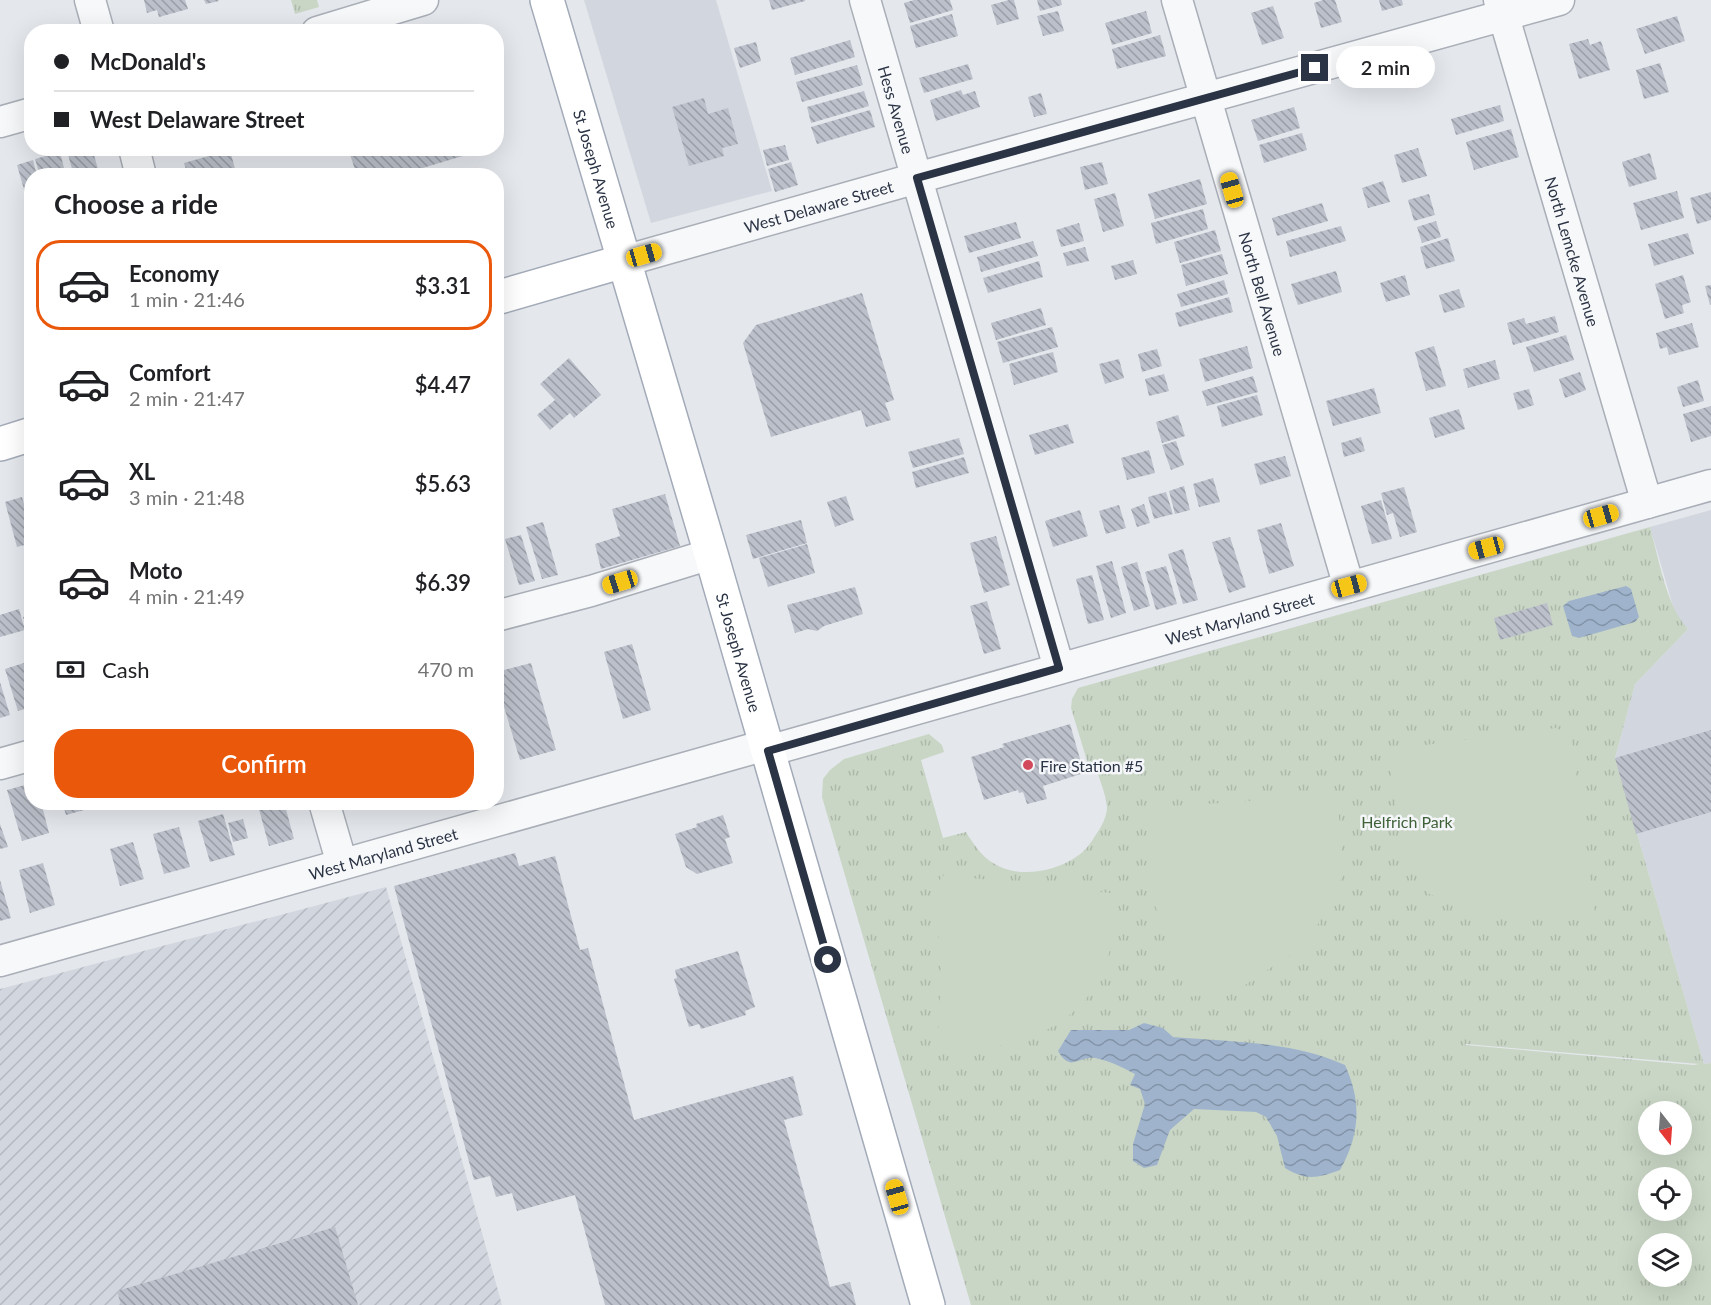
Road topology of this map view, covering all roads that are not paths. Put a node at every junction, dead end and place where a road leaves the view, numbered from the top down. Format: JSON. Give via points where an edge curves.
{"nodes":[{"id":1,"x":90,"y":0,"type":"edge"},
{"id":2,"x":423,"y":0,"type":"edge"},
{"id":3,"x":547,"y":0,"type":"edge"},
{"id":4,"x":865,"y":0,"type":"edge"},
{"id":5,"x":1177,"y":0,"type":"edge"},
{"id":6,"x":1559,"y":0,"type":"edge"},
{"id":7,"x":1501,"y":7,"type":"edge"},
{"id":8,"x":97,"y":24,"type":"edge"},
{"id":9,"x":344,"y":24,"type":"edge"},
{"id":10,"x":1205,"y":99,"type":"junction"},
{"id":11,"x":24,"y":115,"type":"edge"},
{"id":12,"x":0,"y":122,"type":"edge"},
{"id":13,"x":917,"y":178,"type":"junction"},
{"id":14,"x":624,"y":261,"type":"junction"},
{"id":15,"x":504,"y":296,"type":"edge"},
{"id":16,"x":24,"y":436,"type":"edge"},
{"id":17,"x":0,"y":444,"type":"edge"},
{"id":18,"x":1711,"y":485,"type":"edge"},
{"id":19,"x":1647,"y":503,"type":"junction"},
{"id":20,"x":711,"y":554,"type":"junction"},
{"id":21,"x":1349,"y":586,"type":"junction"},
{"id":22,"x":504,"y":614,"type":"edge"},
{"id":23,"x":1059,"y":668,"type":"junction"},
{"id":24,"x":767,"y":748,"type":"junction"},
{"id":25,"x":24,"y":757,"type":"edge"},
{"id":26,"x":0,"y":764,"type":"edge"},
{"id":27,"x":326,"y":810,"type":"edge"},
{"id":28,"x":342,"y":864,"type":"junction"},
{"id":29,"x":0,"y":961,"type":"edge"},
{"id":30,"x":928,"y":1305,"type":"edge"}],
"edges":[{"from":1,"to":8,"type":"street"},
{"from":2,"to":9,"type":"street"},
{"from":3,"to":14,"type":"main road","name":"St Joseph Avenue"},
{"from":4,"to":13,"type":"street","name":"Hess Avenue"},
{"from":5,"to":10,"type":"street","name":"North Bell Avenue"},
{"from":6,"to":7,"type":"street","name":"West Delaware Street"},
{"from":7,"to":10,"type":"street","name":"West Delaware Street"},
{"from":7,"to":19,"type":"street","name":"North Lemcke Avenue"},
{"from":10,"to":13,"type":"street","name":"West Delaware Street"},
{"from":10,"to":21,"type":"street","name":"North Bell Avenue"},
{"from":11,"to":12,"type":"street"},
{"from":13,"to":14,"type":"street","name":"West Delaware Street"},
{"from":13,"to":23,"type":"street","name":"Hess Avenue"},
{"from":14,"to":15,"type":"main road","name":"West Delaware Street"},
{"from":14,"to":20,"type":"main road","name":"St Joseph Avenue"},
{"from":16,"to":17,"type":"main road"},
{"from":18,"to":19,"type":"street","name":"West Maryland Street"},
{"from":19,"to":21,"type":"street","name":"West Maryland Street"},
{"from":20,"to":22,"type":"street"},
{"from":20,"to":24,"type":"main road","name":"St Joseph Avenue"},
{"from":21,"to":23,"type":"street","name":"West Maryland Street"},
{"from":23,"to":24,"type":"street","name":"West Maryland Street"},
{"from":24,"to":28,"type":"street","name":"West Maryland Street"},
{"from":24,"to":30,"type":"main road","name":"St Joseph Avenue"},
{"from":25,"to":26,"type":"street"},
{"from":27,"to":28,"type":"street"},
{"from":28,"to":29,"type":"street","name":"West Maryland Street"}]}
